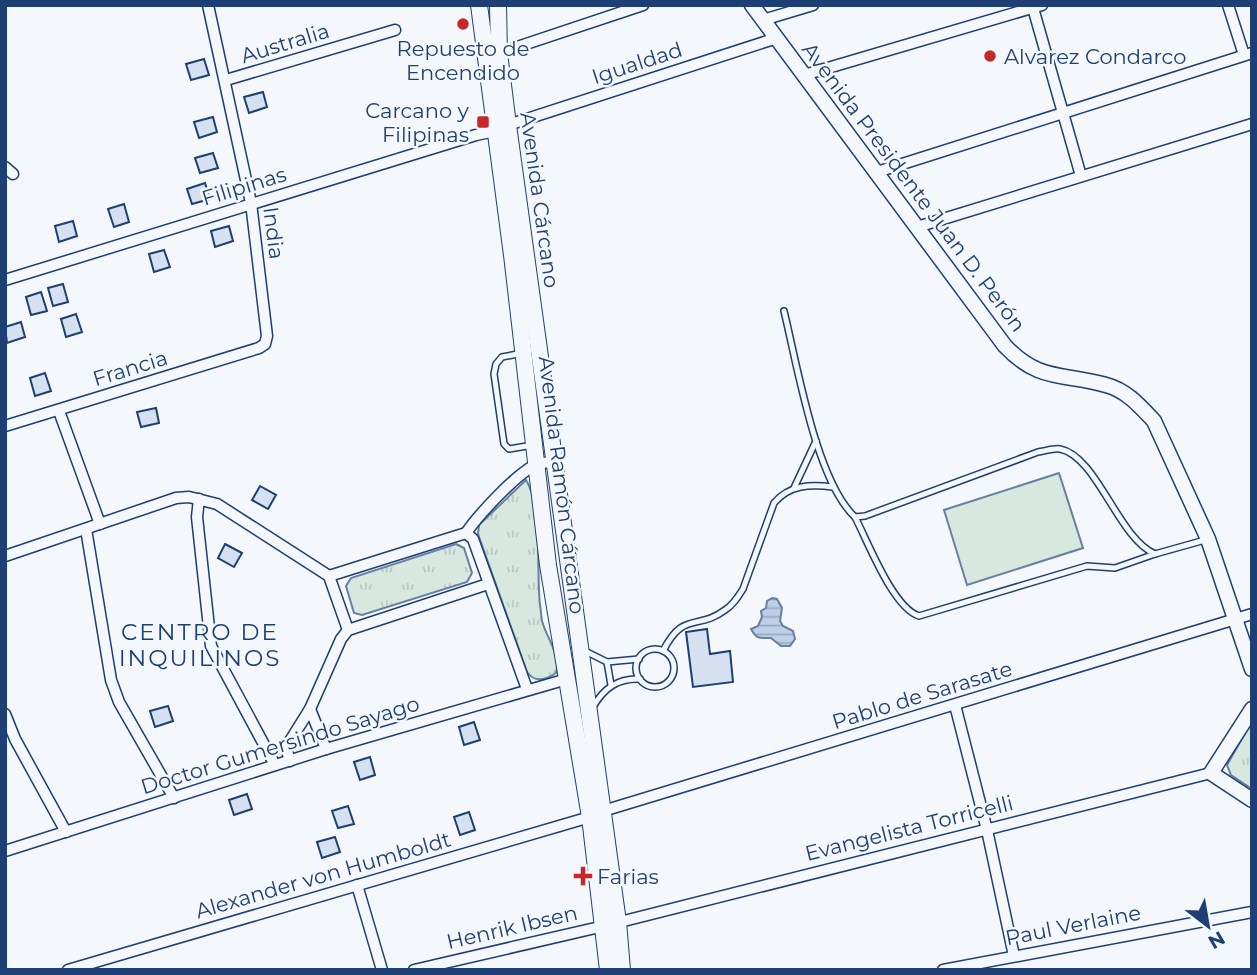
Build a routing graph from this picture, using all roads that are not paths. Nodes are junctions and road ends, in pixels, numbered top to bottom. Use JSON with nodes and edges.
{"nodes":[{"id":1,"x":208,"y":5,"type":"edge"},
{"id":2,"x":479,"y":5,"type":"edge"},
{"id":3,"x":498,"y":5,"type":"edge"},
{"id":4,"x":643,"y":5,"type":"edge"},
{"id":5,"x":752,"y":5,"type":"edge"},
{"id":6,"x":813,"y":5,"type":"edge"},
{"id":7,"x":1228,"y":5,"type":"edge"},
{"id":8,"x":1038,"y":6,"type":"edge"},
{"id":9,"x":763,"y":20,"type":"junction"},
{"id":10,"x":395,"y":30,"type":"dead end"},
{"id":11,"x":777,"y":38,"type":"junction"},
{"id":12,"x":499,"y":53,"type":"junction"},
{"id":13,"x":1248,"y":54,"type":"edge"},
{"id":14,"x":804,"y":75,"type":"junction"},
{"id":15,"x":226,"y":80,"type":"junction"},
{"id":16,"x":1062,"y":113,"type":"junction"},
{"id":17,"x":1252,"y":124,"type":"edge"},
{"id":18,"x":501,"y":128,"type":"junction"},
{"id":19,"x":877,"y":172,"type":"junction"},
{"id":20,"x":1081,"y":176,"type":"junction"},
{"id":21,"x":251,"y":203,"type":"junction"},
{"id":22,"x":917,"y":227,"type":"junction"},
{"id":23,"x":5,"y":281,"type":"edge"},
{"id":24,"x":784,"y":311,"type":"dead end"},
{"id":25,"x":265,"y":344,"type":"joint"},
{"id":26,"x":532,"y":353,"type":"junction"},
{"id":27,"x":59,"y":411,"type":"junction"},
{"id":28,"x":6,"y":423,"type":"edge"},
{"id":29,"x":816,"y":442,"type":"junction"},
{"id":30,"x":533,"y":445,"type":"junction"},
{"id":31,"x":554,"y":462,"type":"junction"},
{"id":32,"x":535,"y":464,"type":"junction"},
{"id":33,"x":833,"y":487,"type":"junction"},
{"id":34,"x":794,"y":488,"type":"junction"},
{"id":35,"x":199,"y":499,"type":"junction"},
{"id":36,"x":855,"y":517,"type":"junction"},
{"id":37,"x":100,"y":524,"type":"junction"},
{"id":38,"x":86,"y":529,"type":"junction"},
{"id":39,"x":467,"y":533,"type":"junction"},
{"id":40,"x":1208,"y":539,"type":"junction"},
{"id":41,"x":1156,"y":554,"type":"junction"},
{"id":42,"x":5,"y":556,"type":"edge"},
{"id":43,"x":569,"y":574,"type":"junction"},
{"id":44,"x":329,"y":576,"type":"junction"},
{"id":45,"x":488,"y":584,"type":"junction"},
{"id":46,"x":1252,"y":614,"type":"edge"},
{"id":47,"x":1235,"y":620,"type":"junction"},
{"id":48,"x":348,"y":630,"type":"junction"},
{"id":49,"x":579,"y":648,"type":"junction"},
{"id":50,"x":663,"y":650,"type":"junction"},
{"id":51,"x":639,"y":659,"type":"junction"},
{"id":52,"x":607,"y":662,"type":"junction"},
{"id":53,"x":1252,"y":669,"type":"edge"},
{"id":54,"x":567,"y":679,"type":"junction"},
{"id":55,"x":640,"y":679,"type":"junction"},
{"id":56,"x":611,"y":685,"type":"junction"},
{"id":57,"x":527,"y":689,"type":"junction"},
{"id":58,"x":955,"y":705,"type":"junction"},
{"id":59,"x":310,"y":709,"type":"junction"},
{"id":60,"x":1252,"y":709,"type":"edge"},
{"id":61,"x":5,"y":714,"type":"edge"},
{"id":62,"x":589,"y":716,"type":"junction"},
{"id":63,"x":10,"y":741,"type":"edge"},
{"id":64,"x":326,"y":750,"type":"junction"},
{"id":65,"x":290,"y":761,"type":"junction"},
{"id":66,"x":275,"y":765,"type":"junction"},
{"id":67,"x":1211,"y":774,"type":"junction"},
{"id":68,"x":174,"y":798,"type":"junction"},
{"id":69,"x":1252,"y":800,"type":"edge"},
{"id":70,"x":596,"y":814,"type":"junction"},
{"id":71,"x":987,"y":830,"type":"junction"},
{"id":72,"x":66,"y":832,"type":"junction"},
{"id":73,"x":5,"y":851,"type":"edge"},
{"id":74,"x":357,"y":885,"type":"junction"},
{"id":75,"x":1252,"y":912,"type":"edge"},
{"id":76,"x":611,"y":924,"type":"junction"},
{"id":77,"x":1014,"y":956,"type":"junction"},
{"id":78,"x":109,"y":964,"type":"edge"},
{"id":79,"x":959,"y":968,"type":"edge"},
{"id":80,"x":68,"y":970,"type":"edge"},
{"id":81,"x":382,"y":970,"type":"edge"},
{"id":82,"x":414,"y":970,"type":"edge"},
{"id":83,"x":608,"y":970,"type":"edge"},
{"id":84,"x":622,"y":970,"type":"edge"},
{"id":85,"x":943,"y":970,"type":"edge"}],
"edges":[{"from":1,"to":15,"type":"street","name":"India"},
{"from":2,"to":18,"type":"main road"},
{"from":3,"to":12,"type":"main road"},
{"from":4,"to":12,"type":"street"},
{"from":5,"to":9,"type":"main road","name":"Avenida Presidente Juan D. Perón"},
{"from":6,"to":9,"type":"street"},
{"from":7,"to":13,"type":"street"},
{"from":8,"to":14,"type":"street"},
{"from":8,"to":16,"type":"street"},
{"from":9,"to":11,"type":"main road","name":"Avenida Presidente Juan D. Perón"},
{"from":10,"to":15,"type":"street","name":"Australia"},
{"from":11,"to":14,"type":"main road","name":"Avenida Presidente Juan D. Perón"},
{"from":11,"to":18,"type":"street","name":"Igualdad"},
{"from":12,"to":18,"type":"main road","name":"Avenida Cárcano"},
{"from":13,"to":16,"type":"street"},
{"from":14,"to":19,"type":"main road","name":"Avenida Presidente Juan D. Perón"},
{"from":15,"to":21,"type":"street","name":"India"},
{"from":16,"to":19,"type":"street"},
{"from":16,"to":20,"type":"street"},
{"from":17,"to":20,"type":"street"},
{"from":18,"to":21,"type":"street","name":"Filipinas"},
{"from":18,"to":26,"type":"main road","name":"Avenida Cárcano"},
{"from":19,"to":22,"type":"main road","name":"Avenida Presidente Juan D. Perón"},
{"from":20,"to":22,"type":"street"},
{"from":21,"to":23,"type":"street","name":"Filipinas"},
{"from":21,"to":25,"type":"street","name":"India"},
{"from":22,"to":40,"type":"main road","name":"Avenida Presidente Juan D. Perón"},
{"from":24,"to":29,"type":"lane"},
{"from":25,"to":27,"type":"street","name":"Francia"},
{"from":26,"to":30,"type":"main road","name":"Avenida Ramón Cárcano"},
{"from":26,"to":30,"type":"lane"},
{"from":26,"to":31,"type":"main road","name":"Avenida Ramón Cárcano"},
{"from":27,"to":28,"type":"street","name":"Francia"},
{"from":27,"to":37,"type":"street"},
{"from":29,"to":33,"type":"lane"},
{"from":29,"to":34,"type":"lane"},
{"from":30,"to":32,"type":"main road","name":"Avenida Ramón Cárcano"},
{"from":31,"to":32,"type":"street"},
{"from":31,"to":43,"type":"main road","name":"Avenida Ramón Cárcano"},
{"from":32,"to":39,"type":"street"},
{"from":32,"to":43,"type":"main road"},
{"from":32,"to":54,"type":"main road","name":"Avenida Ramón Cárcano"},
{"from":33,"to":34,"type":"lane"},
{"from":33,"to":36,"type":"lane"},
{"from":34,"to":50,"type":"lane"},
{"from":35,"to":37,"type":"street"},
{"from":35,"to":44,"type":"street"},
{"from":35,"to":66,"type":"street"},
{"from":36,"to":41,"type":"lane"},
{"from":36,"to":41,"type":"lane"},
{"from":37,"to":38,"type":"street"},
{"from":38,"to":42,"type":"street"},
{"from":38,"to":68,"type":"street"},
{"from":39,"to":44,"type":"street"},
{"from":39,"to":45,"type":"street"},
{"from":40,"to":41,"type":"lane"},
{"from":40,"to":47,"type":"main road","name":"Avenida Presidente Juan D. Perón"},
{"from":43,"to":49,"type":"main road","name":"Avenida Ramón Cárcano"},
{"from":44,"to":48,"type":"street"},
{"from":45,"to":48,"type":"street"},
{"from":45,"to":57,"type":"street"},
{"from":46,"to":47,"type":"street","name":"Pablo de Sarasate"},
{"from":47,"to":53,"type":"main road","name":"Avenida Presidente Juan D. Perón"},
{"from":47,"to":58,"type":"street","name":"Pablo de Sarasate"},
{"from":48,"to":59,"type":"street"},
{"from":49,"to":52,"type":"lane"},
{"from":49,"to":62,"type":"main road","name":"Avenida Ramón Cárcano"},
{"from":50,"to":51,"type":"lane"},
{"from":50,"to":55,"type":"lane"},
{"from":51,"to":52,"type":"lane"},
{"from":51,"to":55,"type":"lane"},
{"from":52,"to":56,"type":"lane"},
{"from":54,"to":57,"type":"street","name":"Doctor Gumersindo Sayago"},
{"from":54,"to":70,"type":"main road","name":"Avenida Ramón Cárcano"},
{"from":55,"to":56,"type":"lane"},
{"from":56,"to":62,"type":"lane"},
{"from":57,"to":64,"type":"street","name":"Doctor Gumersindo Sayago"},
{"from":58,"to":70,"type":"street","name":"Pablo de Sarasate"},
{"from":58,"to":71,"type":"street"},
{"from":59,"to":64,"type":"street"},
{"from":59,"to":65,"type":"street"},
{"from":60,"to":67,"type":"main road"},
{"from":61,"to":63,"type":"street"},
{"from":62,"to":70,"type":"main road","name":"Avenida Ramón Cárcano"},
{"from":63,"to":72,"type":"street"},
{"from":64,"to":65,"type":"street","name":"Doctor Gumersindo Sayago"},
{"from":65,"to":66,"type":"street","name":"Doctor Gumersindo Sayago"},
{"from":66,"to":68,"type":"street","name":"Doctor Gumersindo Sayago"},
{"from":67,"to":69,"type":"main road"},
{"from":67,"to":71,"type":"street","name":"Evangelista Torricelli"},
{"from":68,"to":72,"type":"street","name":"Doctor Gumersindo Sayago"},
{"from":70,"to":74,"type":"street","name":"Alexander von Humboldt"},
{"from":70,"to":76,"type":"main road","name":"Avenida Ramón Cárcano"},
{"from":71,"to":76,"type":"street","name":"Evangelista Torricelli"},
{"from":71,"to":77,"type":"street"},
{"from":72,"to":73,"type":"street","name":"Doctor Gumersindo Sayago"},
{"from":74,"to":78,"type":"street","name":"Alexander von Humboldt"},
{"from":74,"to":81,"type":"street"},
{"from":75,"to":77,"type":"street","name":"Paul Verlaine"},
{"from":76,"to":82,"type":"street","name":"Henrik Ibsen"},
{"from":76,"to":83,"type":"main road","name":"Avenida Ramón Cárcano"},
{"from":76,"to":84,"type":"main road","name":"Avenida Ramón Cárcano"},
{"from":77,"to":79,"type":"street","name":"Paul Verlaine"},
{"from":78,"to":80,"type":"street","name":"Alexander von Humboldt"},
{"from":79,"to":85,"type":"street","name":"Paul Verlaine"}]}
